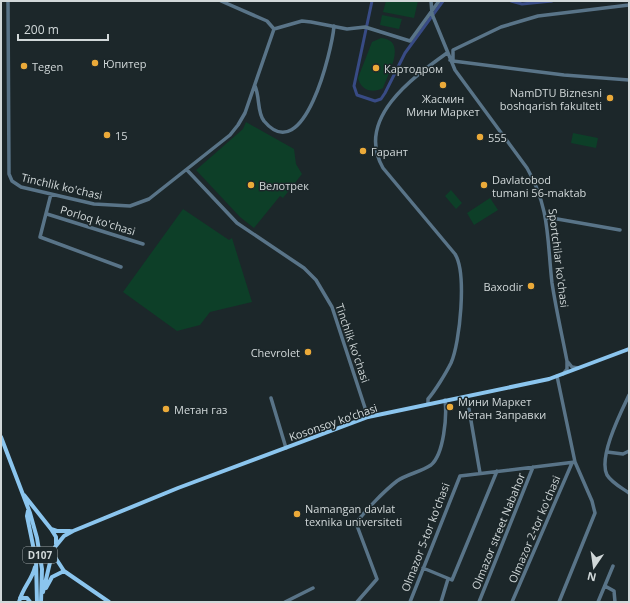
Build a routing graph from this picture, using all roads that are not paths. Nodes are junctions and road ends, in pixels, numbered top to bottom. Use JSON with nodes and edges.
{"nodes":[{"id":1,"x":8,"y":1,"type":"edge"},
{"id":2,"x":221,"y":1,"type":"edge"},
{"id":3,"x":431,"y":1,"type":"edge"},
{"id":4,"x":439,"y":1,"type":"edge"},
{"id":5,"x":629,"y":5,"type":"edge"},
{"id":6,"x":431,"y":12,"type":"junction"},
{"id":7,"x":1,"y":20,"type":"edge"},
{"id":8,"x":7,"y":21,"type":"junction"},
{"id":9,"x":334,"y":26,"type":"junction"},
{"id":10,"x":274,"y":29,"type":"junction"},
{"id":11,"x":447,"y":53,"type":"junction"},
{"id":12,"x":452,"y":60,"type":"junction"},
{"id":13,"x":629,"y":80,"type":"edge"},
{"id":14,"x":255,"y":86,"type":"junction"},
{"id":15,"x":187,"y":170,"type":"junction"},
{"id":16,"x":51,"y":194,"type":"junction"},
{"id":17,"x":47,"y":214,"type":"junction"},
{"id":18,"x":546,"y":217,"type":"junction"},
{"id":19,"x":620,"y":230,"type":"dead end"},
{"id":20,"x":143,"y":244,"type":"dead end"},
{"id":21,"x":121,"y":267,"type":"dead end"},
{"id":22,"x":629,"y":349,"type":"edge"},
{"id":23,"x":567,"y":361,"type":"junction"},
{"id":24,"x":579,"y":368,"type":"junction"},
{"id":25,"x":563,"y":374,"type":"junction"},
{"id":26,"x":557,"y":376,"type":"junction"},
{"id":27,"x":629,"y":395,"type":"edge"},
{"id":28,"x":271,"y":398,"type":"dead end"},
{"id":29,"x":446,"y":400,"type":"junction"},
{"id":30,"x":428,"y":404,"type":"junction"},
{"id":31,"x":468,"y":409,"type":"dead end"},
{"id":32,"x":368,"y":417,"type":"junction"},
{"id":33,"x":1,"y":437,"type":"edge"},
{"id":34,"x":286,"y":448,"type":"junction"},
{"id":35,"x":629,"y":451,"type":"edge"},
{"id":36,"x":607,"y":452,"type":"junction"},
{"id":37,"x":573,"y":462,"type":"junction"},
{"id":38,"x":534,"y":467,"type":"junction"},
{"id":39,"x":497,"y":472,"type":"junction"},
{"id":40,"x":480,"y":473,"type":"junction"},
{"id":41,"x":629,"y":493,"type":"edge"},
{"id":42,"x":23,"y":495,"type":"junction"},
{"id":43,"x":37,"y":511,"type":"junction"},
{"id":44,"x":28,"y":512,"type":"junction"},
{"id":45,"x":51,"y":529,"type":"junction"},
{"id":46,"x":73,"y":531,"type":"junction"},
{"id":47,"x":55,"y":547,"type":"junction"},
{"id":48,"x":52,"y":554,"type":"junction"},
{"id":49,"x":36,"y":562,"type":"junction"},
{"id":50,"x":613,"y":566,"type":"dead end"},
{"id":51,"x":423,"y":568,"type":"junction"},
{"id":52,"x":64,"y":571,"type":"junction"},
{"id":53,"x":448,"y":579,"type":"junction"},
{"id":54,"x":605,"y":586,"type":"junction"},
{"id":55,"x":313,"y":588,"type":"dead end"},
{"id":56,"x":20,"y":600,"type":"edge"},
{"id":57,"x":40,"y":601,"type":"edge"},
{"id":58,"x":30,"y":602,"type":"edge"},
{"id":59,"x":109,"y":602,"type":"edge"},
{"id":60,"x":285,"y":602,"type":"edge"},
{"id":61,"x":357,"y":602,"type":"edge"},
{"id":62,"x":410,"y":602,"type":"edge"},
{"id":63,"x":441,"y":602,"type":"edge"},
{"id":64,"x":479,"y":602,"type":"edge"},
{"id":65,"x":512,"y":602,"type":"edge"},
{"id":66,"x":559,"y":602,"type":"edge"},
{"id":67,"x":598,"y":602,"type":"edge"},
{"id":68,"x":615,"y":602,"type":"edge"}],
"edges":[{"from":1,"to":8,"type":"street","name":"Tinchlik ko'chasi"},
{"from":2,"to":10,"type":"street"},
{"from":3,"to":6,"type":"street","name":"Sportchilar ko'chasi"},
{"from":4,"to":6,"type":"street"},
{"from":5,"to":12,"type":"street"},
{"from":6,"to":9,"type":"street"},
{"from":6,"to":11,"type":"street","name":"Sportchilar ko'chasi"},
{"from":7,"to":8,"type":"street"},
{"from":8,"to":16,"type":"street","name":"Tinchlik ko'chasi"},
{"from":9,"to":10,"type":"street"},
{"from":9,"to":14,"type":"street"},
{"from":10,"to":14,"type":"street","name":"Tinchlik ko'chasi"},
{"from":11,"to":12,"type":"street","name":"Sportchilar ko'chasi"},
{"from":11,"to":30,"type":"street"},
{"from":12,"to":13,"type":"street"},
{"from":12,"to":18,"type":"street","name":"Sportchilar ko'chasi"},
{"from":14,"to":15,"type":"street","name":"Tinchlik ko'chasi"},
{"from":15,"to":16,"type":"street","name":"Tinchlik ko'chasi"},
{"from":15,"to":32,"type":"street","name":"Tinchlik ko'chasi"},
{"from":16,"to":17,"type":"street","name":"Porloq koʻchasi"},
{"from":17,"to":20,"type":"street","name":"Porloq koʻchasi"},
{"from":17,"to":21,"type":"street","name":"Porloq koʻchasi"},
{"from":18,"to":19,"type":"street"},
{"from":18,"to":23,"type":"street","name":"Sportchilar ko'chasi"},
{"from":22,"to":24,"type":"main road","name":"Kosonsoy ko’chasi"},
{"from":23,"to":24,"type":"street"},
{"from":23,"to":25,"type":"street"},
{"from":24,"to":25,"type":"main road","name":"Kosonsoy ko’chasi"},
{"from":25,"to":26,"type":"main road","name":"Kosonsoy ko’chasi"},
{"from":26,"to":29,"type":"main road","name":"Kosonsoy ko’chasi"},
{"from":26,"to":37,"type":"street"},
{"from":27,"to":36,"type":"street"},
{"from":28,"to":34,"type":"street"},
{"from":29,"to":30,"type":"main road","name":"Kosonsoy ko’chasi"},
{"from":29,"to":61,"type":"street"},
{"from":30,"to":32,"type":"main road","name":"Kosonsoy ko’chasi"},
{"from":31,"to":40,"type":"street"},
{"from":32,"to":34,"type":"main road","name":"Kosonsoy ko’chasi"},
{"from":33,"to":42,"type":"main road","number":"D107"},
{"from":34,"to":46,"type":"main road","name":"Kosonsoy ko’chasi"},
{"from":35,"to":36,"type":"street"},
{"from":36,"to":41,"type":"street"},
{"from":37,"to":38,"type":"street","name":"Olmazor 5-tor ko'chasi"},
{"from":37,"to":65,"type":"street","name":"Olmazor 2-tor ko'chasi"},
{"from":37,"to":66,"type":"street"},
{"from":38,"to":39,"type":"street","name":"Olmazor 5-tor ko'chasi"},
{"from":38,"to":64,"type":"street","name":"Olmazor street Nabahor"},
{"from":39,"to":40,"type":"street","name":"Olmazor 5-tor ko'chasi"},
{"from":39,"to":53,"type":"street"},
{"from":40,"to":51,"type":"street","name":"Olmazor 5-tor ko'chasi"},
{"from":42,"to":43,"type":"main road"},
{"from":42,"to":44,"type":"main road","number":"D107"},
{"from":43,"to":44,"type":"main road"},
{"from":43,"to":45,"type":"main road"},
{"from":44,"to":49,"type":"main road","number":"D107"},
{"from":44,"to":57,"type":"main road","number":"D107"},
{"from":45,"to":46,"type":"main road"},
{"from":45,"to":47,"type":"main road"},
{"from":46,"to":47,"type":"main road"},
{"from":47,"to":48,"type":"main road"},
{"from":48,"to":52,"type":"main road"},
{"from":48,"to":57,"type":"main road"},
{"from":49,"to":56,"type":"main road"},
{"from":49,"to":57,"type":"main road","number":"D107"},
{"from":50,"to":54,"type":"street"},
{"from":51,"to":53,"type":"street"},
{"from":51,"to":62,"type":"street","name":"Olmazor 5-tor ko'chasi"},
{"from":52,"to":57,"type":"main road"},
{"from":52,"to":59,"type":"main road"},
{"from":53,"to":63,"type":"street"},
{"from":54,"to":67,"type":"street"},
{"from":54,"to":68,"type":"street"},
{"from":55,"to":60,"type":"street"},
{"from":56,"to":58,"type":"main road"}]}
